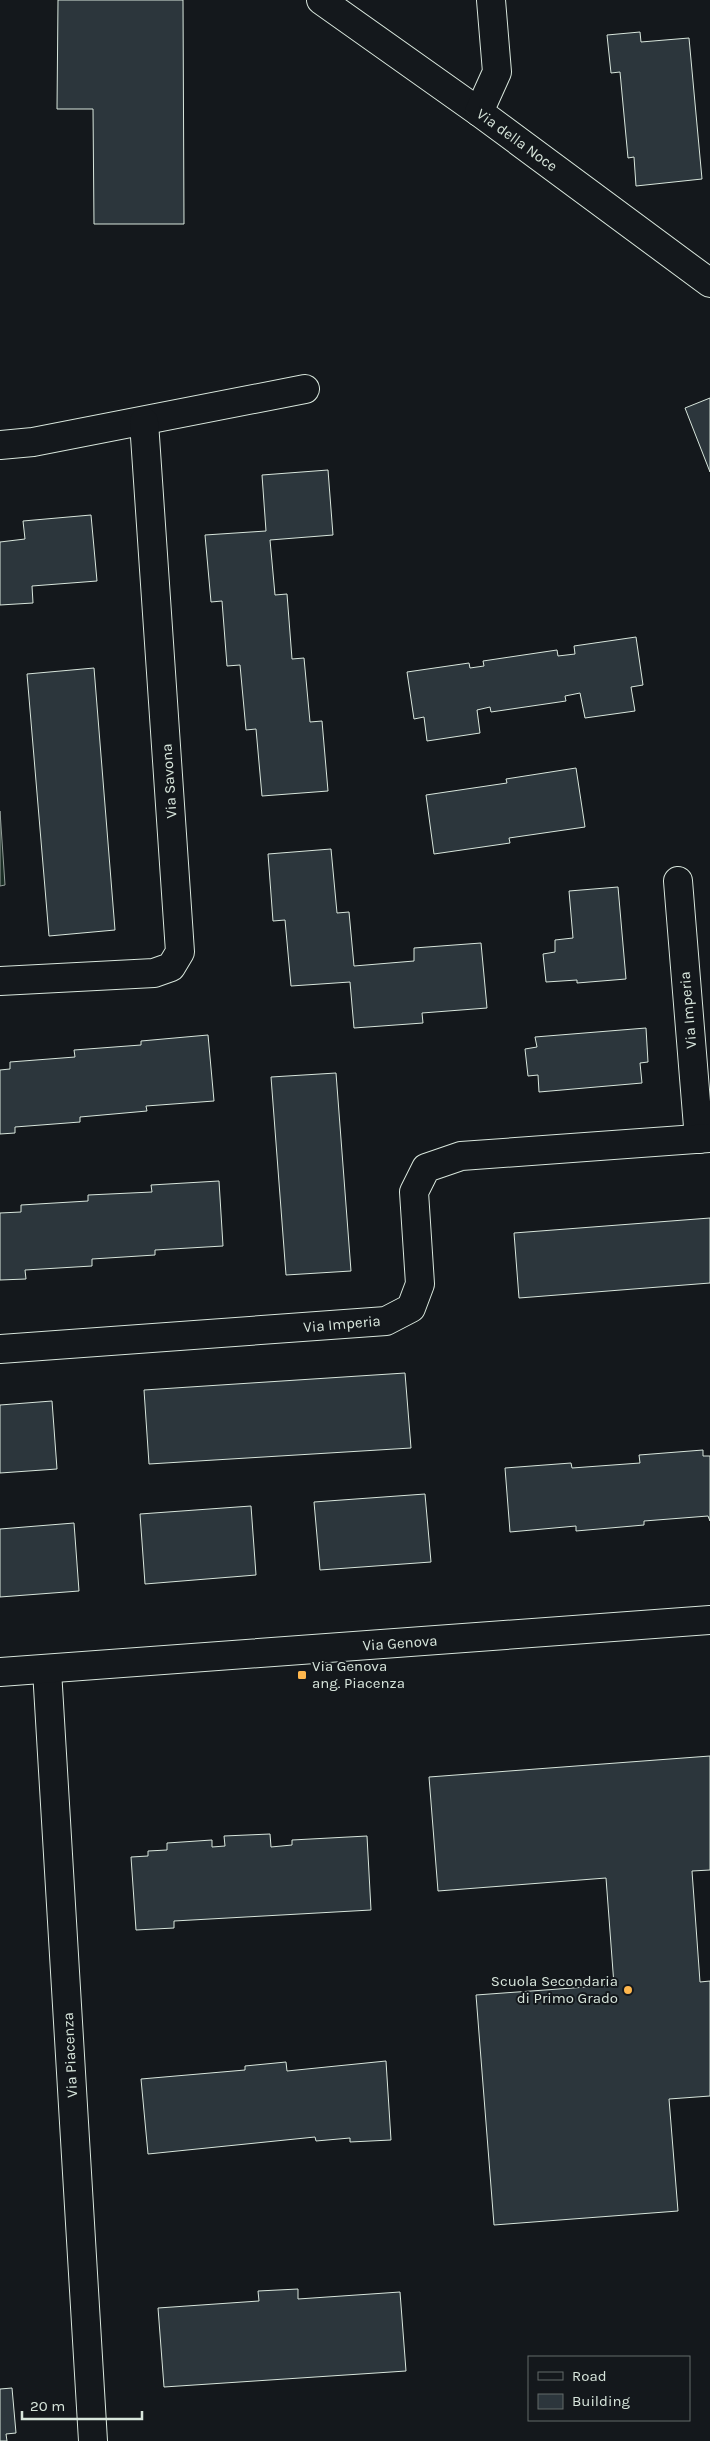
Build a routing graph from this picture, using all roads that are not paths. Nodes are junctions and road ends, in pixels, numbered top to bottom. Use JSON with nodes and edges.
{"nodes":[{"id":1,"x":321,"y":0,"type":"edge"},
{"id":2,"x":491,"y":0,"type":"edge"},
{"id":3,"x":479,"y":112,"type":"junction"},
{"id":4,"x":710,"y":283,"type":"edge"},
{"id":5,"x":305,"y":389,"type":"dead end"},
{"id":6,"x":144,"y":422,"type":"junction"},
{"id":7,"x":0,"y":445,"type":"edge"},
{"id":8,"x":678,"y":880,"type":"dead end"},
{"id":9,"x":0,"y":981,"type":"edge"},
{"id":10,"x":704,"y":1138,"type":"edge"},
{"id":11,"x":0,"y":1349,"type":"edge"},
{"id":12,"x":710,"y":1620,"type":"edge"},
{"id":13,"x":47,"y":1670,"type":"junction"},
{"id":14,"x":0,"y":1672,"type":"edge"},
{"id":15,"x":93,"y":2441,"type":"edge"}],
"edges":[{"from":1,"to":3,"type":"street","name":"Via della Noce"},
{"from":2,"to":3,"type":"street"},
{"from":3,"to":4,"type":"street","name":"Via della Noce"},
{"from":5,"to":6,"type":"street"},
{"from":6,"to":7,"type":"street"},
{"from":6,"to":9,"type":"street","name":"Via Savona"},
{"from":8,"to":10,"type":"street","name":"Via Imperia"},
{"from":10,"to":11,"type":"street","name":"Via Imperia"},
{"from":12,"to":13,"type":"street","name":"Via Genova"},
{"from":13,"to":14,"type":"street","name":"Via Genova"},
{"from":13,"to":15,"type":"street","name":"Via Piacenza"}]}
